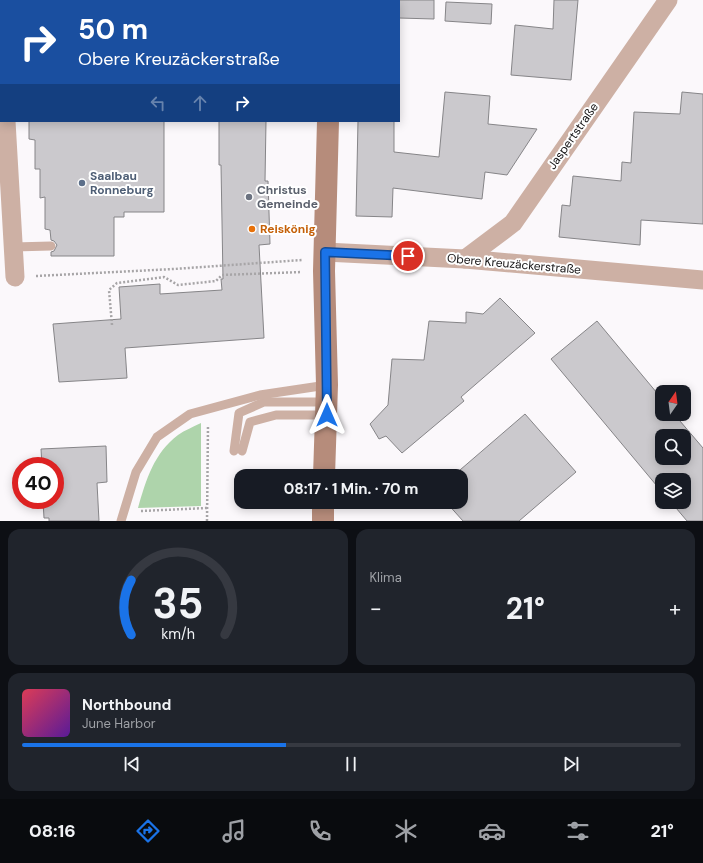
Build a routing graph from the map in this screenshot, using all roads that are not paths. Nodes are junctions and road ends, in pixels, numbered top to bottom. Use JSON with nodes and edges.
{"nodes":[{"id":1,"x":668,"y":0,"type":"edge"},
{"id":2,"x":6,"y":122,"type":"edge"},
{"id":3,"x":328,"y":122,"type":"edge"},
{"id":4,"x":51,"y":246,"type":"dead end"},
{"id":5,"x":13,"y":247,"type":"junction"},
{"id":6,"x":465,"y":259,"type":"junction"},
{"id":7,"x":325,"y":260,"type":"junction"},
{"id":8,"x":15,"y":277,"type":"road end"},
{"id":9,"x":703,"y":280,"type":"edge"},
{"id":10,"x":327,"y":401,"type":"junction"},
{"id":11,"x":324,"y":469,"type":"edge"},
{"id":12,"x":323,"y":509,"type":"edge"},
{"id":13,"x":122,"y":521,"type":"edge"},
{"id":14,"x":323,"y":521,"type":"edge"}],
"edges":[{"from":1,"to":6,"type":"street","name":"Jaspertstraße"},
{"from":2,"to":5,"type":"street"},
{"from":3,"to":7,"type":"street"},
{"from":4,"to":5,"type":"lane"},
{"from":5,"to":8,"type":"street"},
{"from":6,"to":7,"type":"street","name":"Obere Kreuzäckerstraße"},
{"from":6,"to":9,"type":"street","name":"Obere Kreuzäckerstraße"},
{"from":7,"to":10,"type":"street"},
{"from":10,"to":10,"type":"lane"},
{"from":10,"to":11,"type":"street"},
{"from":10,"to":13,"type":"lane"},
{"from":12,"to":14,"type":"street"}]}
